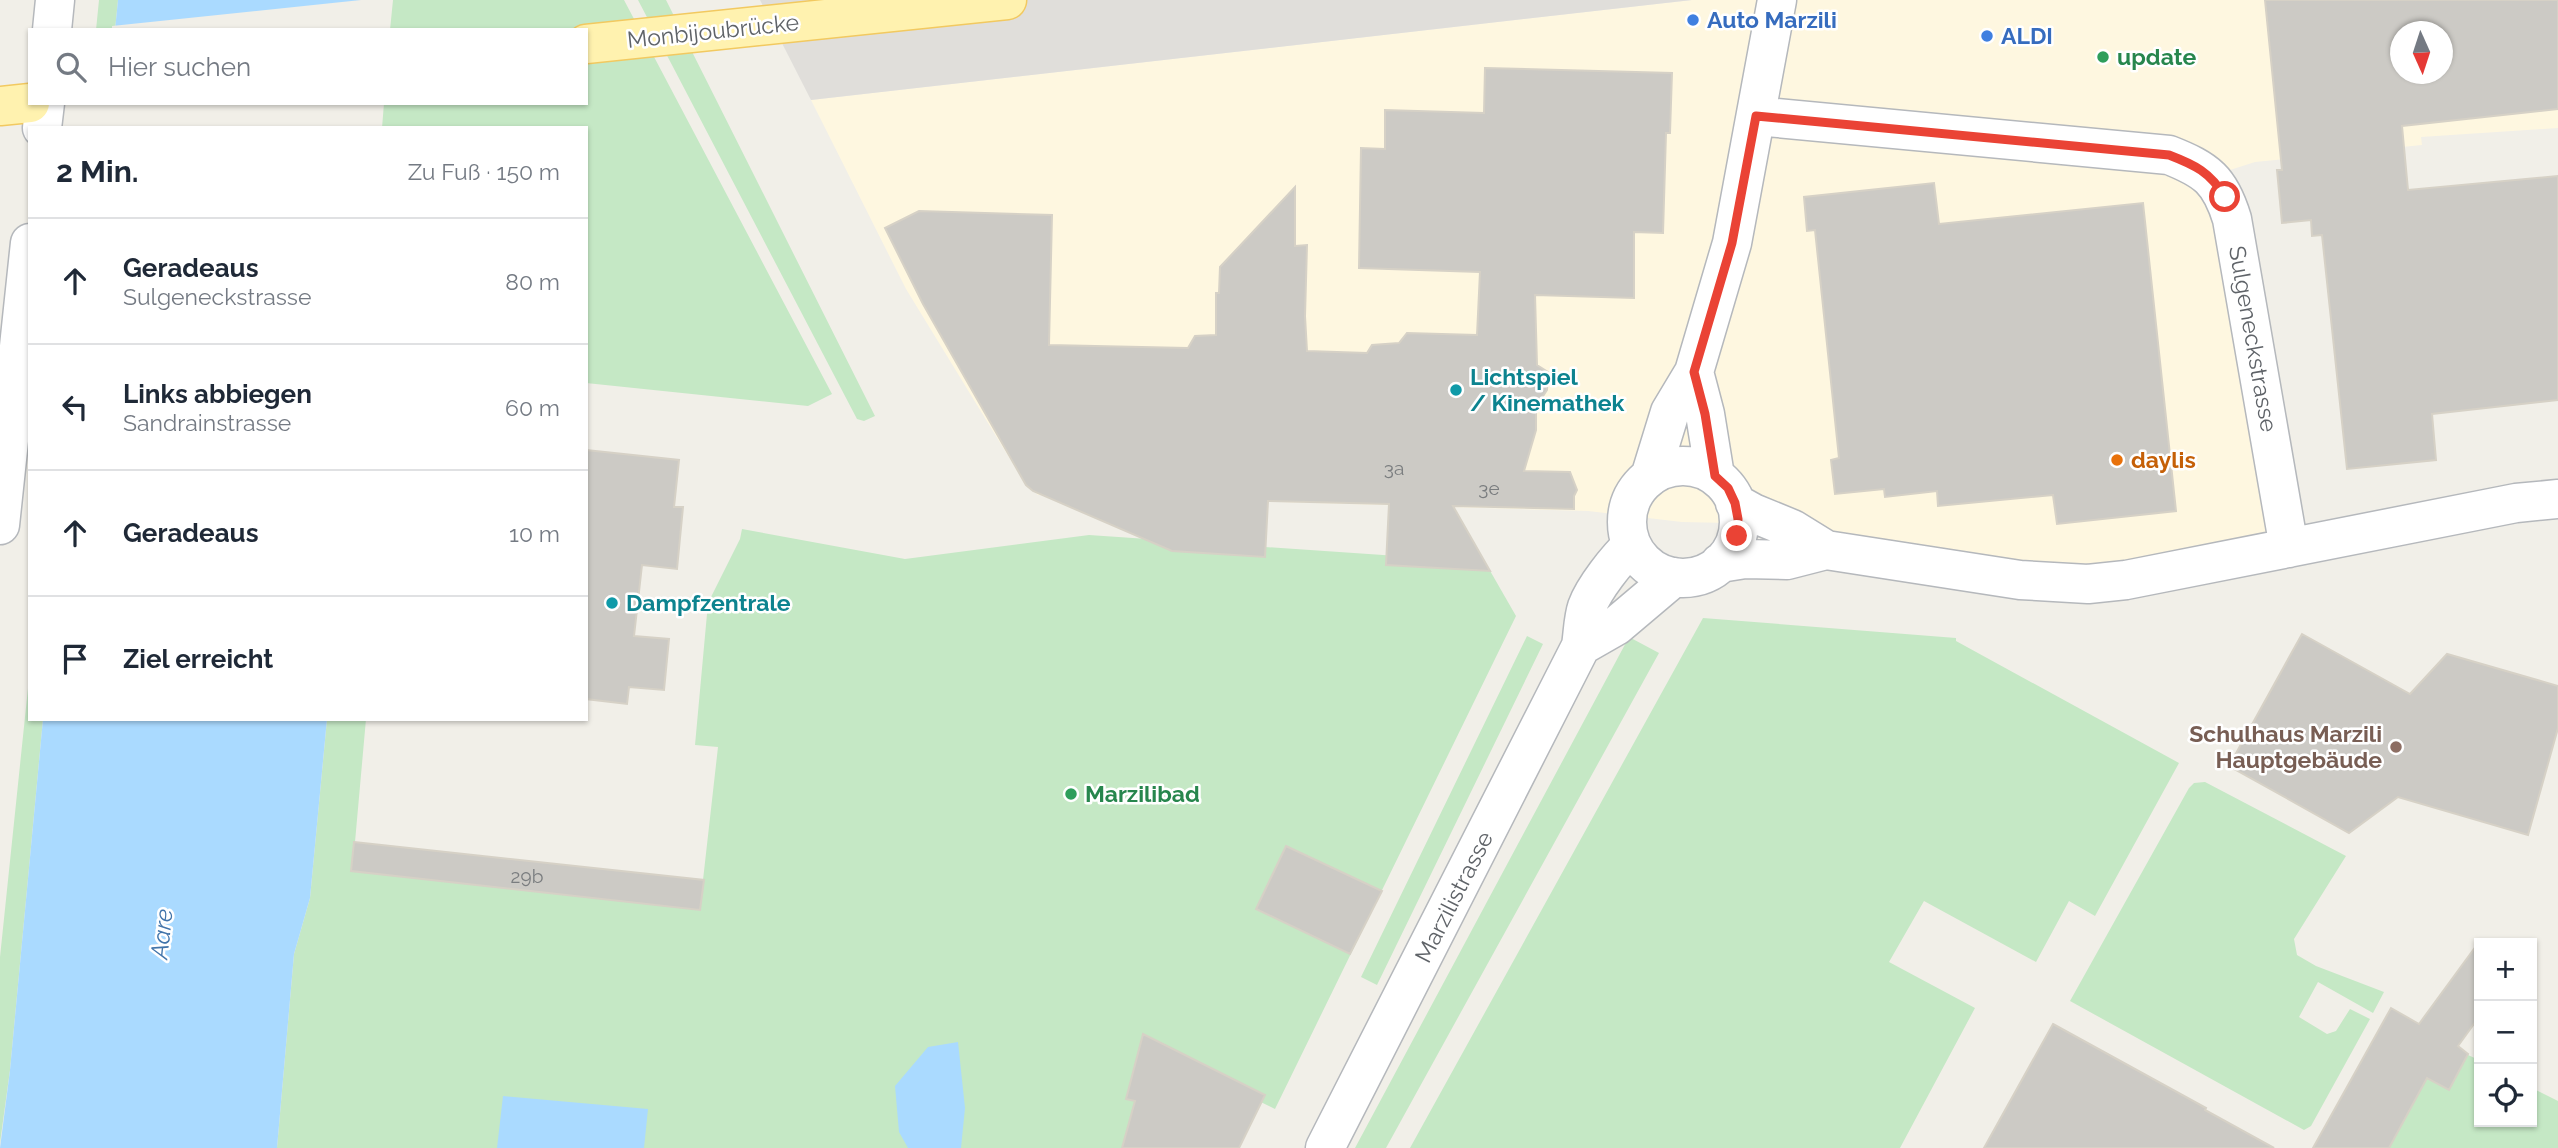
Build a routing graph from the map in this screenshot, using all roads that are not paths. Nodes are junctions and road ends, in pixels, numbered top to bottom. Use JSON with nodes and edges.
{"nodes":[{"id":1,"x":55,"y":0,"type":"edge"},
{"id":2,"x":1007,"y":0,"type":"edge"},
{"id":3,"x":1777,"y":0,"type":"edge"},
{"id":4,"x":52,"y":28,"type":"edge"},
{"id":5,"x":588,"y":44,"type":"edge"},
{"id":6,"x":28,"y":103,"type":"edge"},
{"id":7,"x":45,"y":105,"type":"edge"},
{"id":8,"x":0,"y":106,"type":"edge"},
{"id":9,"x":1756,"y":116,"type":"junction"},
{"id":10,"x":42,"y":126,"type":"edge"},
{"id":11,"x":28,"y":262,"type":"edge"},
{"id":12,"x":1694,"y":372,"type":"junction"},
{"id":13,"x":1650,"y":477,"type":"junction"},
{"id":14,"x":1725,"y":489,"type":"junction"},
{"id":15,"x":2558,"y":499,"type":"edge"},
{"id":16,"x":0,"y":525,"type":"edge"},
{"id":17,"x":1632,"y":545,"type":"junction"},
{"id":18,"x":2289,"y":548,"type":"junction"},
{"id":19,"x":1826,"y":550,"type":"junction"},
{"id":20,"x":1720,"y":563,"type":"junction"},
{"id":21,"x":1674,"y":577,"type":"junction"},
{"id":22,"x":1581,"y":646,"type":"junction"},
{"id":23,"x":1325,"y":1148,"type":"edge"}],
"edges":[{"from":1,"to":4,"type":"street"},
{"from":2,"to":5,"type":"main road","name":"Monbijoubrücke"},
{"from":3,"to":9,"type":"street"},
{"from":6,"to":8,"type":"main road"},
{"from":7,"to":10,"type":"street"},
{"from":9,"to":12,"type":"street"},
{"from":9,"to":18,"type":"street","name":"Sulgeneckstrasse"},
{"from":11,"to":16,"type":"street"},
{"from":12,"to":13,"type":"street"},
{"from":12,"to":14,"type":"street"},
{"from":13,"to":14,"type":"street"},
{"from":13,"to":17,"type":"street"},
{"from":14,"to":19,"type":"street"},
{"from":14,"to":20,"type":"street"},
{"from":15,"to":18,"type":"street"},
{"from":17,"to":21,"type":"street"},
{"from":17,"to":22,"type":"street","name":"Marzilistrasse"},
{"from":18,"to":19,"type":"street"},
{"from":19,"to":20,"type":"street"},
{"from":20,"to":21,"type":"street"},
{"from":21,"to":22,"type":"street"},
{"from":22,"to":23,"type":"street","name":"Marzilistrasse"}]}
